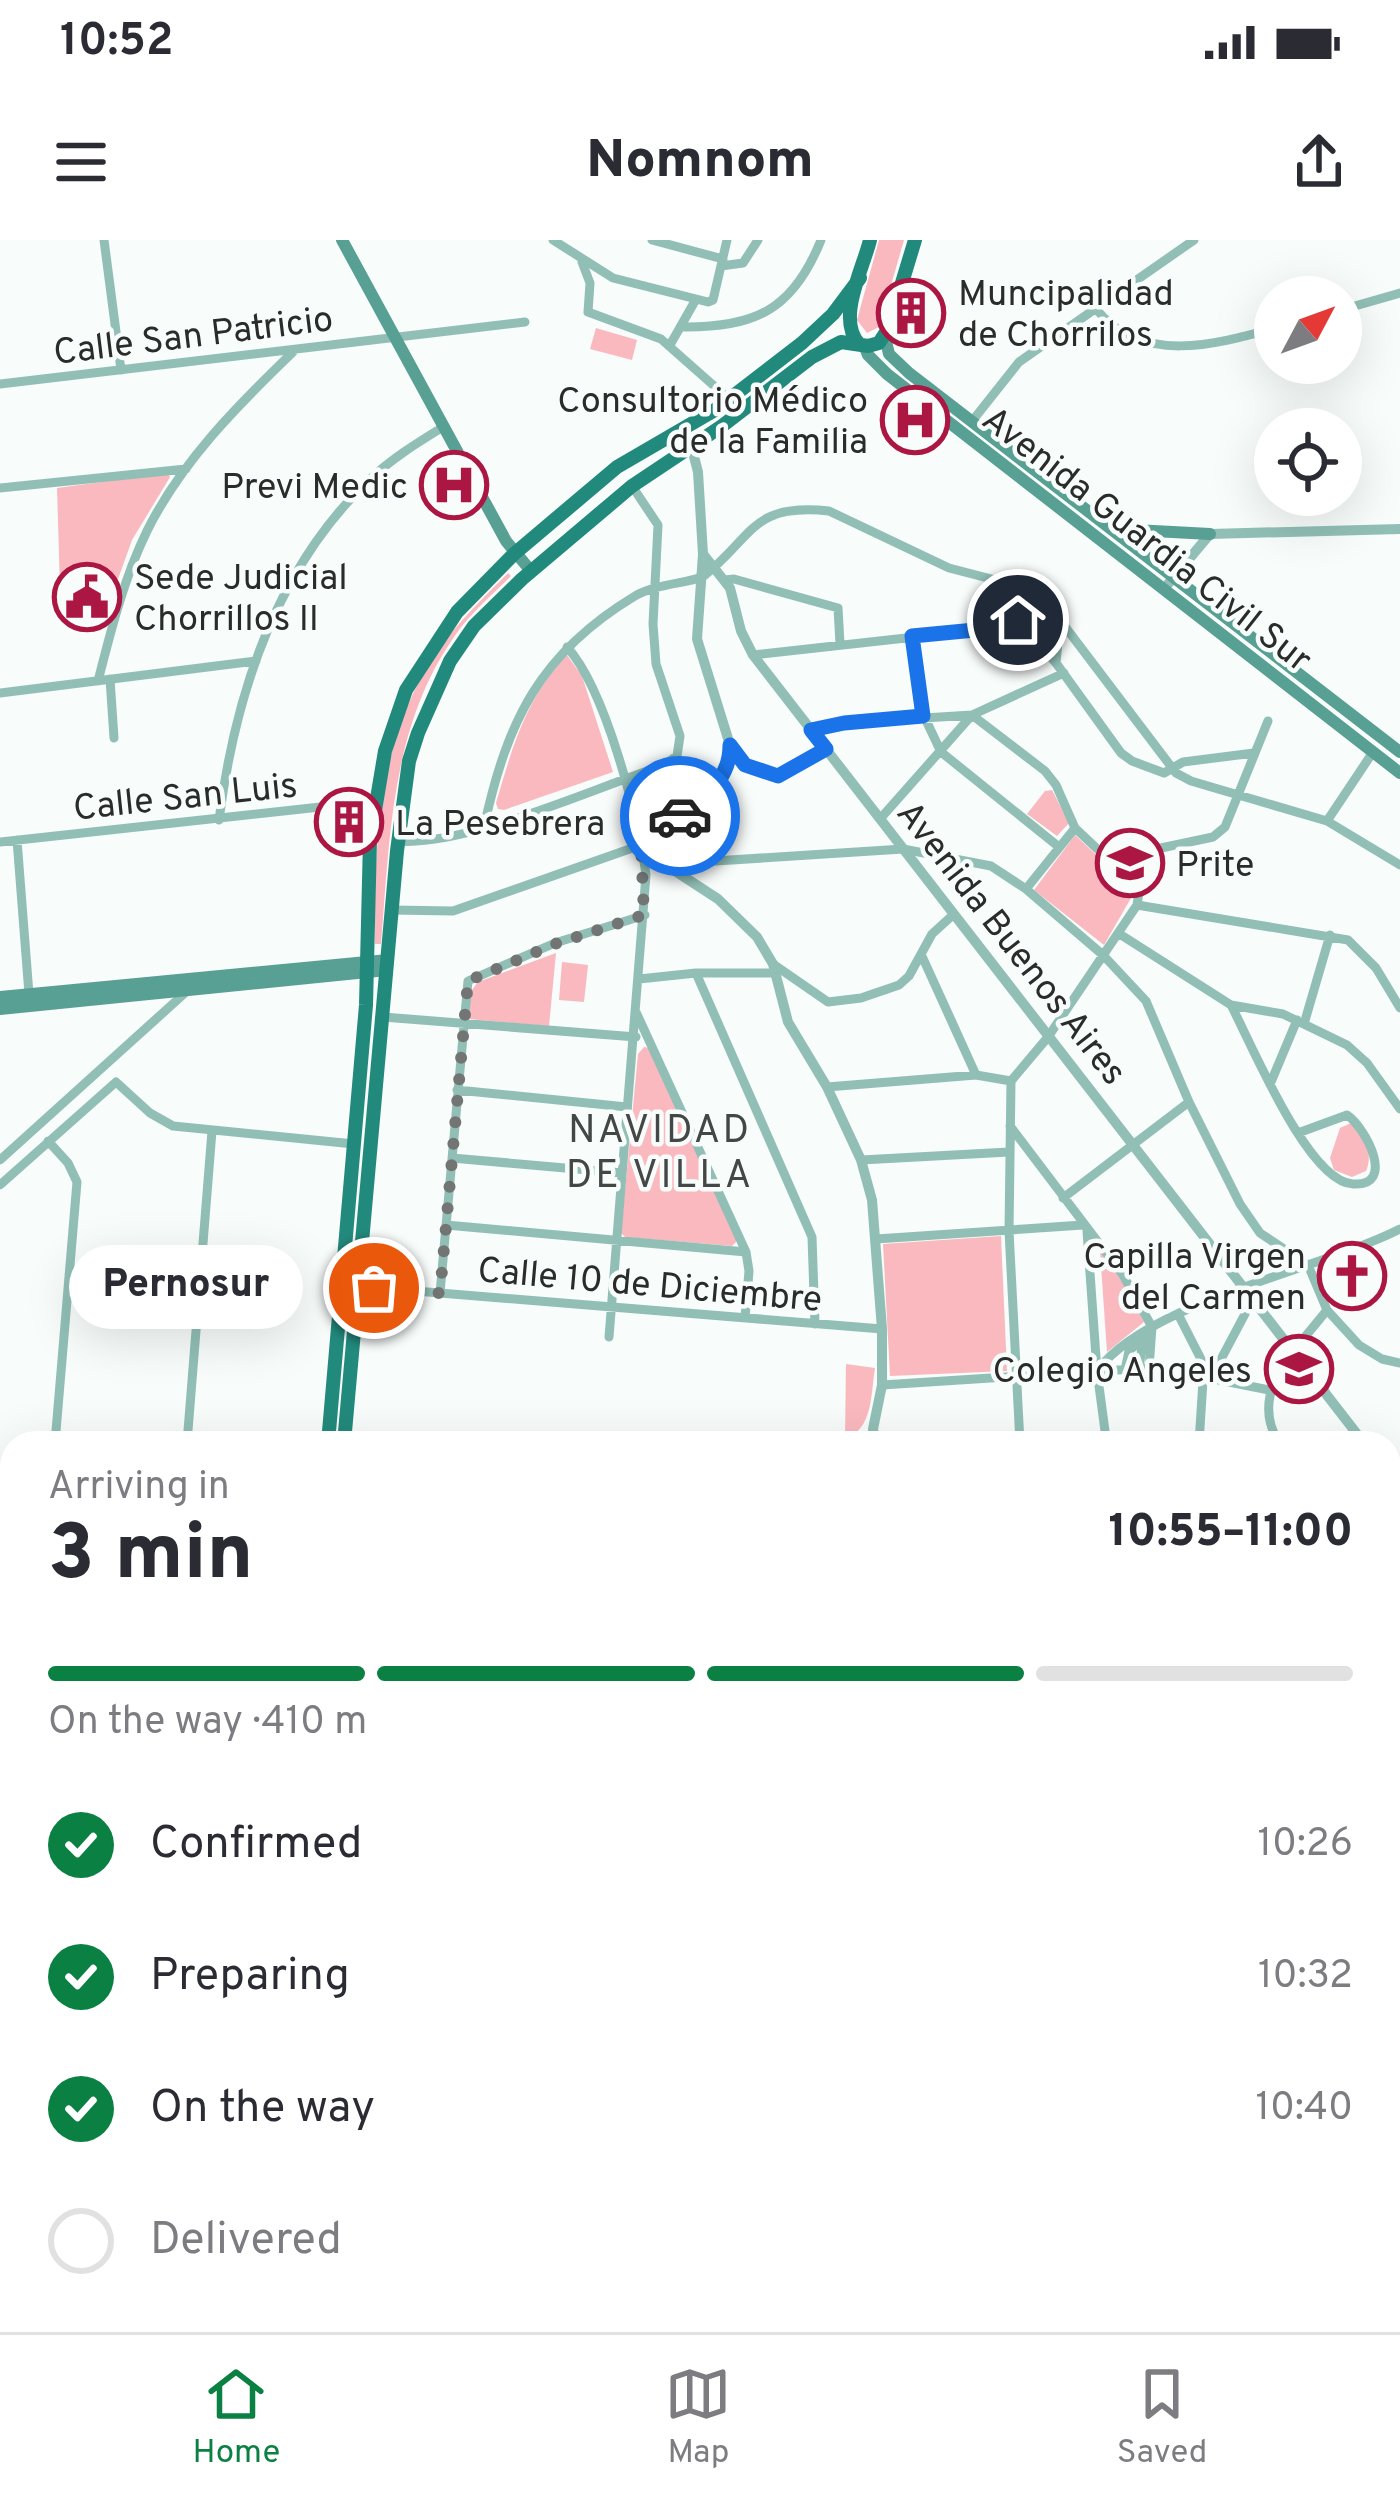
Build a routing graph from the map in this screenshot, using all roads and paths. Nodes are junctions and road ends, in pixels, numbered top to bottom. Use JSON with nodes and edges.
{"nodes":[{"id":1,"x":104,"y":240,"type":"edge"},
{"id":2,"x":342,"y":240,"type":"edge"},
{"id":3,"x":553,"y":240,"type":"edge"},
{"id":4,"x":652,"y":240,"type":"edge"},
{"id":5,"x":727,"y":240,"type":"edge"},
{"id":6,"x":758,"y":240,"type":"edge"},
{"id":7,"x":821,"y":240,"type":"edge"},
{"id":8,"x":870,"y":240,"type":"edge"},
{"id":9,"x":915,"y":240,"type":"edge"},
{"id":10,"x":1195,"y":240,"type":"edge"},
{"id":11,"x":582,"y":261,"type":"junction"},
{"id":12,"x":722,"y":262,"type":"junction"},
{"id":13,"x":860,"y":278,"type":"junction"},
{"id":14,"x":1400,"y":293,"type":"edge"},
{"id":15,"x":695,"y":302,"type":"junction"},
{"id":16,"x":1362,"y":304,"type":"edge"},
{"id":17,"x":1096,"y":309,"type":"junction"},
{"id":18,"x":526,"y":322,"type":"dead end"},
{"id":19,"x":681,"y":327,"type":"junction"},
{"id":20,"x":1254,"y":334,"type":"edge"},
{"id":21,"x":393,"y":337,"type":"junction"},
{"id":22,"x":885,"y":337,"type":"junction"},
{"id":23,"x":670,"y":345,"type":"junction"},
{"id":24,"x":862,"y":345,"type":"junction"},
{"id":25,"x":293,"y":352,"type":"junction"},
{"id":26,"x":121,"y":370,"type":"junction"},
{"id":27,"x":0,"y":384,"type":"edge"},
{"id":28,"x":730,"y":400,"type":"junction"},
{"id":29,"x":973,"y":420,"type":"junction"},
{"id":30,"x":443,"y":427,"type":"junction"},
{"id":31,"x":692,"y":445,"type":"junction"},
{"id":32,"x":186,"y":470,"type":"junction"},
{"id":33,"x":596,"y":485,"type":"junction"},
{"id":34,"x":632,"y":486,"type":"junction"},
{"id":35,"x":0,"y":488,"type":"edge"},
{"id":36,"x":607,"y":507,"type":"junction"},
{"id":37,"x":1109,"y":528,"type":"junction"},
{"id":38,"x":1400,"y":529,"type":"edge"},
{"id":39,"x":1210,"y":534,"type":"junction"},
{"id":40,"x":514,"y":554,"type":"junction"},
{"id":41,"x":703,"y":554,"type":"junction"},
{"id":42,"x":713,"y":566,"type":"junction"},
{"id":43,"x":531,"y":572,"type":"junction"},
{"id":44,"x":702,"y":578,"type":"junction"},
{"id":45,"x":725,"y":580,"type":"junction"},
{"id":46,"x":1169,"y":583,"type":"junction"},
{"id":47,"x":656,"y":585,"type":"junction"},
{"id":48,"x":1060,"y":620,"type":"junction"},
{"id":49,"x":912,"y":636,"type":"junction"},
{"id":50,"x":840,"y":644,"type":"junction"},
{"id":51,"x":567,"y":647,"type":"junction"},
{"id":52,"x":753,"y":655,"type":"junction"},
{"id":53,"x":256,"y":661,"type":"junction"},
{"id":54,"x":1056,"y":663,"type":"junction"},
{"id":55,"x":1064,"y":673,"type":"junction"},
{"id":56,"x":104,"y":680,"type":"junction"},
{"id":57,"x":0,"y":693,"type":"edge"},
{"id":58,"x":973,"y":715,"type":"junction"},
{"id":59,"x":923,"y":716,"type":"junction"},
{"id":60,"x":1358,"y":719,"type":"junction"},
{"id":61,"x":1268,"y":721,"type":"dead end"},
{"id":62,"x":811,"y":730,"type":"junction"},
{"id":63,"x":1348,"y":733,"type":"junction"},
{"id":64,"x":114,"y":738,"type":"dead end"},
{"id":65,"x":730,"y":745,"type":"junction"},
{"id":66,"x":826,"y":749,"type":"junction"},
{"id":67,"x":941,"y":752,"type":"junction"},
{"id":68,"x":1372,"y":752,"type":"junction"},
{"id":69,"x":1400,"y":752,"type":"edge"},
{"id":70,"x":1254,"y":753,"type":"junction"},
{"id":71,"x":1171,"y":769,"type":"junction"},
{"id":72,"x":1400,"y":773,"type":"edge"},
{"id":73,"x":622,"y":779,"type":"junction"},
{"id":74,"x":1240,"y":796,"type":"junction"},
{"id":75,"x":375,"y":801,"type":"junction"},
{"id":76,"x":880,"y":819,"type":"junction"},
{"id":77,"x":219,"y":820,"type":"junction"},
{"id":78,"x":1327,"y":820,"type":"junction"},
{"id":79,"x":484,"y":826,"type":"junction"},
{"id":80,"x":1075,"y":828,"type":"junction"},
{"id":81,"x":17,"y":840,"type":"junction"},
{"id":82,"x":398,"y":841,"type":"junction"},
{"id":83,"x":0,"y":842,"type":"edge"},
{"id":84,"x":641,"y":845,"type":"junction"},
{"id":85,"x":661,"y":847,"type":"junction"},
{"id":86,"x":1059,"y":848,"type":"junction"},
{"id":87,"x":904,"y":849,"type":"junction"},
{"id":88,"x":667,"y":864,"type":"junction"},
{"id":89,"x":1400,"y":865,"type":"edge"},
{"id":90,"x":1026,"y":889,"type":"junction"},
{"id":91,"x":1141,"y":890,"type":"junction"},
{"id":92,"x":1137,"y":905,"type":"junction"},
{"id":93,"x":392,"y":910,"type":"junction"},
{"id":94,"x":954,"y":914,"type":"junction"},
{"id":95,"x":644,"y":915,"type":"junction"},
{"id":96,"x":1118,"y":932,"type":"junction"},
{"id":97,"x":1330,"y":935,"type":"junction"},
{"id":98,"x":921,"y":954,"type":"junction"},
{"id":99,"x":1103,"y":955,"type":"junction"},
{"id":100,"x":369,"y":965,"type":"junction"},
{"id":101,"x":388,"y":965,"type":"junction"},
{"id":102,"x":775,"y":969,"type":"junction"},
{"id":103,"x":695,"y":973,"type":"junction"},
{"id":104,"x":639,"y":979,"type":"junction"},
{"id":105,"x":1400,"y":982,"type":"edge"},
{"id":106,"x":1389,"y":989,"type":"junction"},
{"id":107,"x":186,"y":992,"type":"junction"},
{"id":108,"x":29,"y":994,"type":"junction"},
{"id":109,"x":0,"y":998,"type":"edge"},
{"id":110,"x":1231,"y":1005,"type":"junction"},
{"id":111,"x":1400,"y":1008,"type":"edge"},
{"id":112,"x":0,"y":1010,"type":"edge"},
{"id":113,"x":635,"y":1010,"type":"junction"},
{"id":114,"x":383,"y":1017,"type":"junction"},
{"id":115,"x":1300,"y":1022,"type":"junction"},
{"id":116,"x":462,"y":1025,"type":"junction"},
{"id":117,"x":647,"y":1036,"type":"junction"},
{"id":118,"x":1048,"y":1036,"type":"junction"},
{"id":119,"x":632,"y":1038,"type":"junction"},
{"id":120,"x":976,"y":1076,"type":"junction"},
{"id":121,"x":1011,"y":1081,"type":"junction"},
{"id":122,"x":1270,"y":1082,"type":"junction"},
{"id":123,"x":827,"y":1087,"type":"junction"},
{"id":124,"x":457,"y":1090,"type":"junction"},
{"id":125,"x":1189,"y":1102,"type":"junction"},
{"id":126,"x":627,"y":1107,"type":"junction"},
{"id":127,"x":1400,"y":1109,"type":"edge"},
{"id":128,"x":1008,"y":1123,"type":"junction"},
{"id":129,"x":212,"y":1131,"type":"junction"},
{"id":130,"x":1298,"y":1133,"type":"junction"},
{"id":131,"x":48,"y":1141,"type":"junction"},
{"id":132,"x":354,"y":1144,"type":"junction"},
{"id":133,"x":1131,"y":1144,"type":"junction"},
{"id":134,"x":1009,"y":1152,"type":"junction"},
{"id":135,"x":452,"y":1158,"type":"junction"},
{"id":136,"x":0,"y":1160,"type":"edge"},
{"id":137,"x":861,"y":1160,"type":"junction"},
{"id":138,"x":622,"y":1173,"type":"junction"},
{"id":139,"x":0,"y":1185,"type":"edge"},
{"id":140,"x":1063,"y":1198,"type":"junction"},
{"id":141,"x":446,"y":1226,"type":"junction"},
{"id":142,"x":1085,"y":1228,"type":"junction"},
{"id":143,"x":1400,"y":1229,"type":"edge"},
{"id":144,"x":1009,"y":1231,"type":"junction"},
{"id":145,"x":876,"y":1239,"type":"junction"},
{"id":146,"x":616,"y":1240,"type":"junction"},
{"id":147,"x":746,"y":1252,"type":"junction"},
{"id":148,"x":1308,"y":1265,"type":"junction"},
{"id":149,"x":350,"y":1286,"type":"junction"},
{"id":150,"x":1240,"y":1291,"type":"junction"},
{"id":151,"x":440,"y":1293,"type":"junction"},
{"id":152,"x":611,"y":1307,"type":"junction"},
{"id":153,"x":1328,"y":1310,"type":"junction"},
{"id":154,"x":1179,"y":1316,"type":"junction"},
{"id":155,"x":746,"y":1318,"type":"junction"},
{"id":156,"x":815,"y":1324,"type":"junction"},
{"id":157,"x":1152,"y":1327,"type":"junction"},
{"id":158,"x":882,"y":1330,"type":"junction"},
{"id":159,"x":609,"y":1336,"type":"dead end"},
{"id":160,"x":1143,"y":1339,"type":"junction"},
{"id":161,"x":1293,"y":1353,"type":"junction"},
{"id":162,"x":1400,"y":1363,"type":"edge"},
{"id":163,"x":1144,"y":1368,"type":"junction"},
{"id":164,"x":1125,"y":1370,"type":"junction"},
{"id":165,"x":1096,"y":1371,"type":"junction"},
{"id":166,"x":1014,"y":1377,"type":"junction"},
{"id":167,"x":1207,"y":1378,"type":"junction"},
{"id":168,"x":882,"y":1384,"type":"junction"},
{"id":169,"x":1269,"y":1390,"type":"junction"},
{"id":170,"x":57,"y":1431,"type":"edge"},
{"id":171,"x":188,"y":1431,"type":"edge"},
{"id":172,"x":330,"y":1431,"type":"edge"},
{"id":173,"x":344,"y":1431,"type":"edge"},
{"id":174,"x":873,"y":1431,"type":"edge"},
{"id":175,"x":1019,"y":1431,"type":"edge"},
{"id":176,"x":1105,"y":1431,"type":"dead end"},
{"id":177,"x":1200,"y":1431,"type":"edge"},
{"id":178,"x":1272,"y":1431,"type":"edge"},
{"id":179,"x":1355,"y":1431,"type":"edge"}],
"edges":[{"from":1,"to":26,"type":"street"},
{"from":2,"to":21,"type":"main road"},
{"from":3,"to":11,"type":"street"},
{"from":4,"to":12,"type":"street"},
{"from":5,"to":12,"type":"street"},
{"from":6,"to":12,"type":"street"},
{"from":7,"to":19,"type":"street"},
{"from":8,"to":13,"type":"main road"},
{"from":9,"to":22,"type":"main road"},
{"from":10,"to":17,"type":"street"},
{"from":11,"to":15,"type":"street"},
{"from":11,"to":23,"type":"street"},
{"from":12,"to":15,"type":"street"},
{"from":13,"to":24,"type":"main road"},
{"from":13,"to":28,"type":"main road"},
{"from":14,"to":16,"type":"street"},
{"from":15,"to":19,"type":"street"},
{"from":17,"to":20,"type":"street"},
{"from":17,"to":29,"type":"street"},
{"from":18,"to":21,"type":"street","name":"Calle San Patricio"},
{"from":19,"to":23,"type":"street"},
{"from":21,"to":25,"type":"street","name":"Calle San Patricio"},
{"from":21,"to":30,"type":"main road"},
{"from":22,"to":24,"type":"main road"},
{"from":22,"to":29,"type":"main road","name":"Avenida Guardia Civil Sur"},
{"from":23,"to":28,"type":"street"},
{"from":24,"to":31,"type":"main road"},
{"from":24,"to":46,"type":"main road","name":"Avenida Guardia Civil Sur"},
{"from":25,"to":26,"type":"street","name":"Calle San Patricio"},
{"from":25,"to":32,"type":"street"},
{"from":26,"to":27,"type":"street","name":"Calle San Patricio"},
{"from":28,"to":33,"type":"main road"},
{"from":29,"to":37,"type":"main road","name":"Avenida Guardia Civil Sur"},
{"from":30,"to":40,"type":"main road"},
{"from":30,"to":53,"type":"street"},
{"from":31,"to":34,"type":"main road"},
{"from":31,"to":41,"type":"street"},
{"from":32,"to":35,"type":"street"},
{"from":32,"to":56,"type":"street"},
{"from":33,"to":36,"type":"main road"},
{"from":33,"to":40,"type":"main road"},
{"from":34,"to":36,"type":"main road"},
{"from":34,"to":47,"type":"street"},
{"from":36,"to":43,"type":"main road"},
{"from":37,"to":39,"type":"main road"},
{"from":37,"to":46,"type":"main road","name":"Avenida Guardia Civil Sur"},
{"from":38,"to":39,"type":"street"},
{"from":39,"to":46,"type":"street"},
{"from":40,"to":43,"type":"main road"},
{"from":40,"to":75,"type":"main road"},
{"from":41,"to":42,"type":"street","name":"Avenida Buenos Aires"},
{"from":41,"to":44,"type":"street"},
{"from":42,"to":44,"type":"street"},
{"from":42,"to":45,"type":"street","name":"Avenida Buenos Aires"},
{"from":42,"to":48,"type":"street"},
{"from":43,"to":82,"type":"main road"},
{"from":44,"to":47,"type":"street"},
{"from":44,"to":65,"type":"street"},
{"from":45,"to":50,"type":"street"},
{"from":45,"to":52,"type":"street","name":"Avenida Buenos Aires"},
{"from":46,"to":60,"type":"main road","name":"Avenida Guardia Civil Sur"},
{"from":46,"to":63,"type":"main road","name":"Avenida Guardia Civil Sur"},
{"from":47,"to":51,"type":"street"},
{"from":47,"to":73,"type":"street"},
{"from":48,"to":54,"type":"street"},
{"from":48,"to":71,"type":"street"},
{"from":49,"to":50,"type":"street"},
{"from":49,"to":54,"type":"street"},
{"from":49,"to":59,"type":"street"},
{"from":50,"to":52,"type":"street"},
{"from":51,"to":73,"type":"street"},
{"from":51,"to":79,"type":"street"},
{"from":52,"to":62,"type":"street","name":"Avenida Buenos Aires"},
{"from":53,"to":56,"type":"street"},
{"from":53,"to":77,"type":"street"},
{"from":54,"to":55,"type":"street"},
{"from":55,"to":58,"type":"street"},
{"from":55,"to":71,"type":"street"},
{"from":56,"to":57,"type":"street"},
{"from":56,"to":64,"type":"street"},
{"from":58,"to":59,"type":"street"},
{"from":58,"to":67,"type":"street"},
{"from":58,"to":80,"type":"street"},
{"from":59,"to":62,"type":"street"},
{"from":59,"to":67,"type":"street"},
{"from":60,"to":63,"type":"main road"},
{"from":60,"to":69,"type":"main road","name":"Avenida Guardia Civil Sur"},
{"from":61,"to":70,"type":"street"},
{"from":62,"to":66,"type":"street","name":"Avenida Buenos Aires"},
{"from":63,"to":68,"type":"main road","name":"Avenida Guardia Civil Sur"},
{"from":65,"to":66,"type":"street"},
{"from":65,"to":85,"type":"street"},
{"from":66,"to":76,"type":"street","name":"Avenida Buenos Aires"},
{"from":67,"to":76,"type":"street"},
{"from":67,"to":86,"type":"street"},
{"from":68,"to":72,"type":"main road","name":"Avenida Guardia Civil Sur"},
{"from":68,"to":78,"type":"street"},
{"from":70,"to":71,"type":"street"},
{"from":70,"to":74,"type":"street"},
{"from":71,"to":74,"type":"street"},
{"from":73,"to":79,"type":"street"},
{"from":73,"to":84,"type":"street"},
{"from":74,"to":78,"type":"street"},
{"from":74,"to":91,"type":"street"},
{"from":75,"to":77,"type":"street","name":"Calle San Luis"},
{"from":75,"to":100,"type":"main road"},
{"from":76,"to":87,"type":"street","name":"Avenida Buenos Aires"},
{"from":77,"to":81,"type":"street","name":"Calle San Luis"},
{"from":78,"to":89,"type":"street"},
{"from":79,"to":82,"type":"street"},
{"from":80,"to":86,"type":"street"},
{"from":80,"to":91,"type":"street"},
{"from":81,"to":83,"type":"street","name":"Calle San Luis"},
{"from":81,"to":108,"type":"street"},
{"from":82,"to":93,"type":"main road"},
{"from":84,"to":85,"type":"street"},
{"from":84,"to":93,"type":"street"},
{"from":84,"to":95,"type":"street"},
{"from":85,"to":88,"type":"street"},
{"from":86,"to":90,"type":"street"},
{"from":87,"to":88,"type":"street"},
{"from":87,"to":90,"type":"street"},
{"from":87,"to":94,"type":"street","name":"Avenida Buenos Aires"},
{"from":88,"to":102,"type":"street"},
{"from":90,"to":99,"type":"street"},
{"from":91,"to":92,"type":"street"},
{"from":92,"to":96,"type":"street"},
{"from":92,"to":97,"type":"street"},
{"from":93,"to":101,"type":"main road"},
{"from":94,"to":98,"type":"street"},
{"from":94,"to":118,"type":"street","name":"Avenida Buenos Aires"},
{"from":95,"to":104,"type":"street"},
{"from":95,"to":116,"type":"street"},
{"from":96,"to":99,"type":"street"},
{"from":96,"to":110,"type":"street"},
{"from":97,"to":106,"type":"street"},
{"from":97,"to":115,"type":"street"},
{"from":98,"to":102,"type":"street"},
{"from":98,"to":120,"type":"street"},
{"from":99,"to":118,"type":"street"},
{"from":99,"to":125,"type":"street"},
{"from":100,"to":101,"type":"main road"},
{"from":100,"to":107,"type":"main road"},
{"from":100,"to":108,"type":"main road"},
{"from":100,"to":132,"type":"main road"},
{"from":101,"to":114,"type":"main road"},
{"from":102,"to":103,"type":"street"},
{"from":102,"to":123,"type":"street"},
{"from":103,"to":104,"type":"street"},
{"from":103,"to":156,"type":"street"},
{"from":104,"to":113,"type":"street"},
{"from":105,"to":106,"type":"street"},
{"from":106,"to":111,"type":"street"},
{"from":107,"to":112,"type":"main road"},
{"from":107,"to":136,"type":"street"},
{"from":108,"to":109,"type":"main road"},
{"from":110,"to":115,"type":"street"},
{"from":110,"to":122,"type":"street"},
{"from":113,"to":117,"type":"street"},
{"from":113,"to":119,"type":"street"},
{"from":114,"to":116,"type":"street"},
{"from":114,"to":149,"type":"main road"},
{"from":115,"to":122,"type":"street"},
{"from":115,"to":127,"type":"street"},
{"from":116,"to":119,"type":"street"},
{"from":116,"to":124,"type":"street"},
{"from":117,"to":119,"type":"street"},
{"from":117,"to":147,"type":"street"},
{"from":118,"to":121,"type":"street"},
{"from":118,"to":133,"type":"street","name":"Avenida Buenos Aires"},
{"from":119,"to":126,"type":"street"},
{"from":120,"to":121,"type":"street"},
{"from":120,"to":123,"type":"street"},
{"from":121,"to":128,"type":"street"},
{"from":122,"to":130,"type":"street"},
{"from":123,"to":137,"type":"street"},
{"from":124,"to":126,"type":"street"},
{"from":124,"to":135,"type":"street"},
{"from":125,"to":133,"type":"street"},
{"from":125,"to":148,"type":"street"},
{"from":126,"to":138,"type":"street"},
{"from":128,"to":134,"type":"street"},
{"from":128,"to":140,"type":"street"},
{"from":129,"to":131,"type":"street"},
{"from":129,"to":132,"type":"street"},
{"from":129,"to":171,"type":"street"},
{"from":130,"to":130,"type":"street"},
{"from":131,"to":139,"type":"street"},
{"from":131,"to":170,"type":"street"},
{"from":132,"to":149,"type":"main road"},
{"from":133,"to":140,"type":"street"},
{"from":133,"to":150,"type":"street","name":"Avenida Buenos Aires"},
{"from":134,"to":137,"type":"street"},
{"from":134,"to":144,"type":"street"},
{"from":135,"to":138,"type":"street"},
{"from":135,"to":141,"type":"street"},
{"from":137,"to":145,"type":"street"},
{"from":138,"to":146,"type":"street"},
{"from":140,"to":142,"type":"street"},
{"from":141,"to":146,"type":"street"},
{"from":141,"to":151,"type":"street"},
{"from":142,"to":144,"type":"street"},
{"from":142,"to":157,"type":"street"},
{"from":142,"to":165,"type":"street"},
{"from":143,"to":148,"type":"street"},
{"from":144,"to":145,"type":"street"},
{"from":144,"to":166,"type":"street"},
{"from":145,"to":158,"type":"street"},
{"from":146,"to":147,"type":"street"},
{"from":146,"to":152,"type":"street"},
{"from":147,"to":155,"type":"street"},
{"from":148,"to":150,"type":"street"},
{"from":148,"to":153,"type":"street"},
{"from":149,"to":151,"type":"street","name":"Calle 10 de Diciembre"},
{"from":149,"to":172,"type":"main road"},
{"from":149,"to":173,"type":"main road"},
{"from":150,"to":154,"type":"street"},
{"from":150,"to":161,"type":"street","name":"Avenida Buenos Aires"},
{"from":150,"to":167,"type":"street"},
{"from":151,"to":152,"type":"street","name":"Calle 10 de Diciembre"},
{"from":152,"to":155,"type":"street","name":"Calle 10 de Diciembre"},
{"from":152,"to":159,"type":"street"},
{"from":153,"to":161,"type":"street"},
{"from":153,"to":162,"type":"street"},
{"from":154,"to":157,"type":"street"},
{"from":154,"to":167,"type":"street"},
{"from":155,"to":156,"type":"street","name":"Calle 10 de Diciembre"},
{"from":156,"to":158,"type":"street","name":"Calle 10 de Diciembre"},
{"from":157,"to":160,"type":"street"},
{"from":157,"to":163,"type":"street"},
{"from":157,"to":165,"type":"street"},
{"from":158,"to":168,"type":"street"},
{"from":160,"to":163,"type":"street"},
{"from":160,"to":164,"type":"street"},
{"from":161,"to":169,"type":"street"},
{"from":161,"to":179,"type":"street","name":"Avenida Buenos Aires"},
{"from":163,"to":164,"type":"street"},
{"from":164,"to":165,"type":"street"},
{"from":165,"to":166,"type":"street"},
{"from":165,"to":176,"type":"street"},
{"from":166,"to":168,"type":"street"},
{"from":166,"to":175,"type":"street"},
{"from":167,"to":169,"type":"street"},
{"from":167,"to":177,"type":"street"},
{"from":168,"to":174,"type":"street"},
{"from":169,"to":178,"type":"street"}]}
